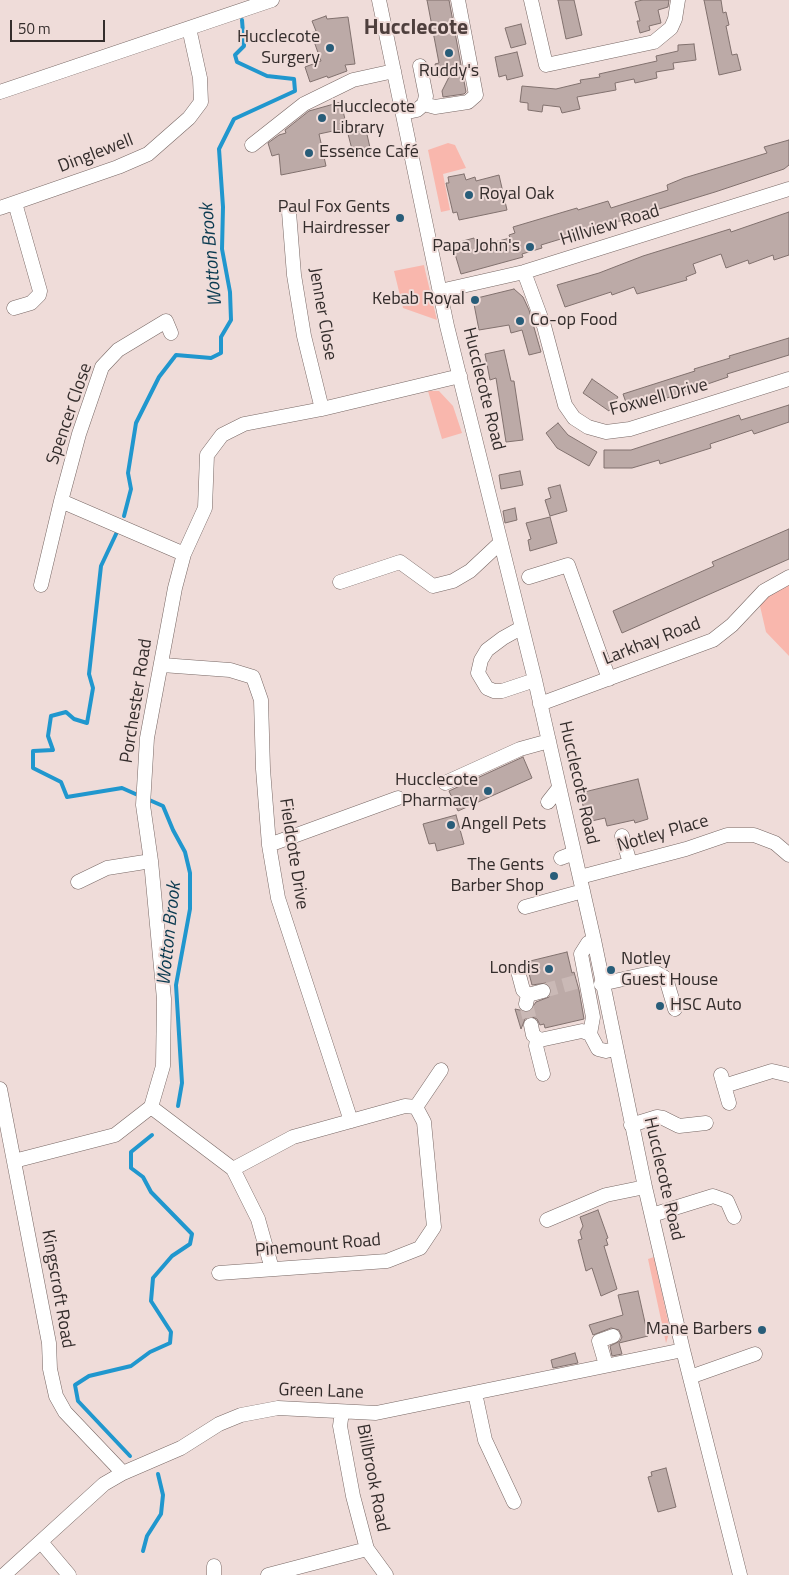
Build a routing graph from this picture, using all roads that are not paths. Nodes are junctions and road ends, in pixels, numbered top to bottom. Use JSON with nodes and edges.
{"nodes":[{"id":1,"x":272,"y":0,"type":"edge"},
{"id":2,"x":380,"y":0,"type":"edge"},
{"id":3,"x":458,"y":0,"type":"edge"},
{"id":4,"x":531,"y":0,"type":"edge"},
{"id":5,"x":683,"y":2,"type":"edge"},
{"id":6,"x":189,"y":28,"type":"junction"},
{"id":7,"x":420,"y":66,"type":"dead end"},
{"id":8,"x":394,"y":72,"type":"junction"},
{"id":9,"x":0,"y":92,"type":"edge"},
{"id":10,"x":424,"y":104,"type":"junction"},
{"id":11,"x":403,"y":113,"type":"junction"},
{"id":12,"x":252,"y":145,"type":"dead end"},
{"id":13,"x":789,"y":189,"type":"edge"},
{"id":14,"x":15,"y":203,"type":"junction"},
{"id":15,"x":0,"y":208,"type":"edge"},
{"id":16,"x":294,"y":220,"type":"dead end"},
{"id":17,"x":524,"y":272,"type":"junction"},
{"id":18,"x":440,"y":291,"type":"junction"},
{"id":19,"x":14,"y":308,"type":"dead end"},
{"id":20,"x":171,"y":333,"type":"dead end"},
{"id":21,"x":460,"y":376,"type":"junction"},
{"id":22,"x":789,"y":379,"type":"edge"},
{"id":23,"x":322,"y":409,"type":"junction"},
{"id":24,"x":61,"y":501,"type":"junction"},
{"id":25,"x":500,"y":543,"type":"junction"},
{"id":26,"x":184,"y":554,"type":"junction"},
{"id":27,"x":529,"y":577,"type":"dead end"},
{"id":28,"x":789,"y":577,"type":"edge"},
{"id":29,"x":340,"y":582,"type":"dead end"},
{"id":30,"x":41,"y":585,"type":"dead end"},
{"id":31,"x":521,"y":628,"type":"junction"},
{"id":32,"x":162,"y":666,"type":"junction"},
{"id":33,"x":610,"y":679,"type":"junction"},
{"id":34,"x":535,"y":680,"type":"junction"},
{"id":35,"x":540,"y":704,"type":"junction"},
{"id":36,"x":549,"y":740,"type":"junction"},
{"id":37,"x":445,"y":782,"type":"dead end"},
{"id":38,"x":559,"y":788,"type":"junction"},
{"id":39,"x":398,"y":798,"type":"dead end"},
{"id":40,"x":548,"y":802,"type":"dead end"},
{"id":41,"x":622,"y":836,"type":"dead end"},
{"id":42,"x":269,"y":845,"type":"junction"},
{"id":43,"x":789,"y":855,"type":"edge"},
{"id":44,"x":151,"y":861,"type":"junction"},
{"id":45,"x":630,"y":863,"type":"junction"},
{"id":46,"x":580,"y":877,"type":"junction"},
{"id":47,"x":78,"y":882,"type":"dead end"},
{"id":48,"x":583,"y":891,"type":"junction"},
{"id":49,"x":526,"y":907,"type":"dead end"},
{"id":50,"x":594,"y":940,"type":"junction"},
{"id":51,"x":520,"y":975,"type":"dead end"},
{"id":52,"x":601,"y":984,"type":"junction"},
{"id":53,"x":543,"y":990,"type":"tunnel mouth"},
{"id":54,"x":675,"y":1009,"type":"dead end"},
{"id":55,"x":531,"y":1025,"type":"tunnel mouth"},
{"id":56,"x":590,"y":1034,"type":"junction"},
{"id":57,"x":537,"y":1039,"type":"junction"},
{"id":58,"x":615,"y":1050,"type":"junction"},
{"id":59,"x":441,"y":1070,"type":"dead end"},
{"id":60,"x":543,"y":1074,"type":"dead end"},
{"id":61,"x":789,"y":1075,"type":"edge"},
{"id":62,"x":0,"y":1089,"type":"edge"},
{"id":63,"x":729,"y":1104,"type":"dead end"},
{"id":64,"x":416,"y":1107,"type":"junction"},
{"id":65,"x":151,"y":1108,"type":"junction"},
{"id":66,"x":351,"y":1121,"type":"junction"},
{"id":67,"x":706,"y":1123,"type":"dead end"},
{"id":68,"x":631,"y":1126,"type":"junction"},
{"id":69,"x":14,"y":1161,"type":"junction"},
{"id":70,"x":233,"y":1169,"type":"junction"},
{"id":71,"x":645,"y":1187,"type":"junction"},
{"id":72,"x":652,"y":1215,"type":"junction"},
{"id":73,"x":734,"y":1217,"type":"dead end"},
{"id":74,"x":547,"y":1220,"type":"dead end"},
{"id":75,"x":272,"y":1269,"type":"junction"},
{"id":76,"x":219,"y":1273,"type":"dead end"},
{"id":77,"x":613,"y":1336,"type":"dead end"},
{"id":78,"x":683,"y":1350,"type":"junction"},
{"id":79,"x":755,"y":1354,"type":"dead end"},
{"id":80,"x":606,"y":1366,"type":"junction"},
{"id":81,"x":690,"y":1377,"type":"junction"},
{"id":82,"x":475,"y":1393,"type":"junction"},
{"id":83,"x":342,"y":1412,"type":"junction"},
{"id":84,"x":122,"y":1473,"type":"junction"},
{"id":85,"x":514,"y":1502,"type":"dead end"},
{"id":86,"x":41,"y":1542,"type":"junction"},
{"id":87,"x":367,"y":1549,"type":"junction"},
{"id":88,"x":4,"y":1575,"type":"edge"},
{"id":89,"x":69,"y":1575,"type":"edge"},
{"id":90,"x":268,"y":1575,"type":"edge"},
{"id":91,"x":386,"y":1575,"type":"edge"},
{"id":92,"x":740,"y":1575,"type":"edge"}],
"edges":[{"from":1,"to":6,"type":"street"},
{"from":2,"to":8,"type":"street","name":"Hucclecote Road"},
{"from":3,"to":10,"type":"street"},
{"from":4,"to":5,"type":"street"},
{"from":6,"to":9,"type":"street"},
{"from":6,"to":14,"type":"street","name":"Dinglewell"},
{"from":7,"to":10,"type":"street"},
{"from":8,"to":11,"type":"street","name":"Hucclecote Road"},
{"from":8,"to":12,"type":"street"},
{"from":10,"to":11,"type":"street"},
{"from":11,"to":18,"type":"street","name":"Hucclecote Road"},
{"from":13,"to":17,"type":"street","name":"Hillview Road"},
{"from":14,"to":15,"type":"street","name":"Dinglewell"},
{"from":14,"to":19,"type":"street"},
{"from":16,"to":23,"type":"street","name":"Jenner Close"},
{"from":17,"to":18,"type":"street","name":"Hillview Road"},
{"from":17,"to":22,"type":"street","name":"Foxwell Drive"},
{"from":18,"to":21,"type":"street","name":"Hucclecote Road"},
{"from":20,"to":24,"type":"street","name":"Spencer Close"},
{"from":21,"to":23,"type":"street","name":"Porchester Road"},
{"from":21,"to":25,"type":"street","name":"Hucclecote Road"},
{"from":23,"to":26,"type":"street","name":"Porchester Road"},
{"from":24,"to":26,"type":"street"},
{"from":24,"to":30,"type":"street","name":"Spencer Close"},
{"from":25,"to":29,"type":"street"},
{"from":25,"to":31,"type":"street","name":"Hucclecote Road"},
{"from":26,"to":32,"type":"street","name":"Porchester Road"},
{"from":27,"to":33,"type":"street"},
{"from":28,"to":33,"type":"street","name":"Larkhay Road"},
{"from":31,"to":34,"type":"street","name":"Hucclecote Road"},
{"from":31,"to":34,"type":"street"},
{"from":32,"to":42,"type":"street","name":"Fieldcote Drive"},
{"from":32,"to":44,"type":"street","name":"Porchester Road"},
{"from":33,"to":35,"type":"street","name":"Larkhay Road"},
{"from":34,"to":35,"type":"street","name":"Hucclecote Road"},
{"from":35,"to":36,"type":"street","name":"Hucclecote Road"},
{"from":36,"to":37,"type":"street"},
{"from":36,"to":38,"type":"street","name":"Hucclecote Road"},
{"from":38,"to":40,"type":"street"},
{"from":38,"to":46,"type":"street","name":"Hucclecote Road"},
{"from":39,"to":42,"type":"street"},
{"from":41,"to":45,"type":"street"},
{"from":42,"to":66,"type":"street","name":"Fieldcote Drive"},
{"from":43,"to":45,"type":"street","name":"Notley Place"},
{"from":44,"to":47,"type":"street"},
{"from":44,"to":65,"type":"street","name":"Porchester Road"},
{"from":45,"to":46,"type":"street","name":"Notley Place"},
{"from":46,"to":48,"type":"street","name":"Hucclecote Road"},
{"from":48,"to":49,"type":"street"},
{"from":48,"to":50,"type":"street","name":"Hucclecote Road"},
{"from":50,"to":52,"type":"street","name":"Hucclecote Road"},
{"from":50,"to":56,"type":"street"},
{"from":51,"to":53,"type":"street"},
{"from":52,"to":54,"type":"street"},
{"from":52,"to":58,"type":"street","name":"Hucclecote Road"},
{"from":55,"to":57,"type":"street"},
{"from":56,"to":57,"type":"street"},
{"from":56,"to":58,"type":"street"},
{"from":57,"to":60,"type":"street"},
{"from":58,"to":68,"type":"street","name":"Hucclecote Road"},
{"from":59,"to":64,"type":"street"},
{"from":61,"to":63,"type":"street"},
{"from":62,"to":69,"type":"street","name":"Kingscroft Road"},
{"from":64,"to":66,"type":"street"},
{"from":64,"to":75,"type":"street","name":"Pinemount Road"},
{"from":65,"to":69,"type":"street"},
{"from":65,"to":70,"type":"street"},
{"from":66,"to":70,"type":"street"},
{"from":67,"to":68,"type":"street"},
{"from":68,"to":71,"type":"street","name":"Hucclecote Road"},
{"from":69,"to":84,"type":"street","name":"Kingscroft Road"},
{"from":70,"to":75,"type":"street"},
{"from":71,"to":72,"type":"street","name":"Hucclecote Road"},
{"from":71,"to":74,"type":"street"},
{"from":72,"to":73,"type":"street"},
{"from":72,"to":78,"type":"street","name":"Hucclecote Road"},
{"from":75,"to":76,"type":"street","name":"Pinemount Road"},
{"from":77,"to":80,"type":"street"},
{"from":78,"to":80,"type":"street","name":"Green Lane"},
{"from":78,"to":81,"type":"street","name":"Hucclecote Road"},
{"from":79,"to":81,"type":"street"},
{"from":80,"to":82,"type":"street","name":"Green Lane"},
{"from":81,"to":92,"type":"street","name":"Hucclecote Road"},
{"from":82,"to":83,"type":"street","name":"Green Lane"},
{"from":82,"to":85,"type":"street"},
{"from":83,"to":84,"type":"street","name":"Green Lane"},
{"from":83,"to":87,"type":"street","name":"Billbrook Road"},
{"from":84,"to":86,"type":"street","name":"Green Lane"},
{"from":86,"to":88,"type":"street","name":"Green Lane"},
{"from":86,"to":89,"type":"street"},
{"from":87,"to":90,"type":"street"},
{"from":87,"to":91,"type":"street","name":"Billbrook Road"}]}
